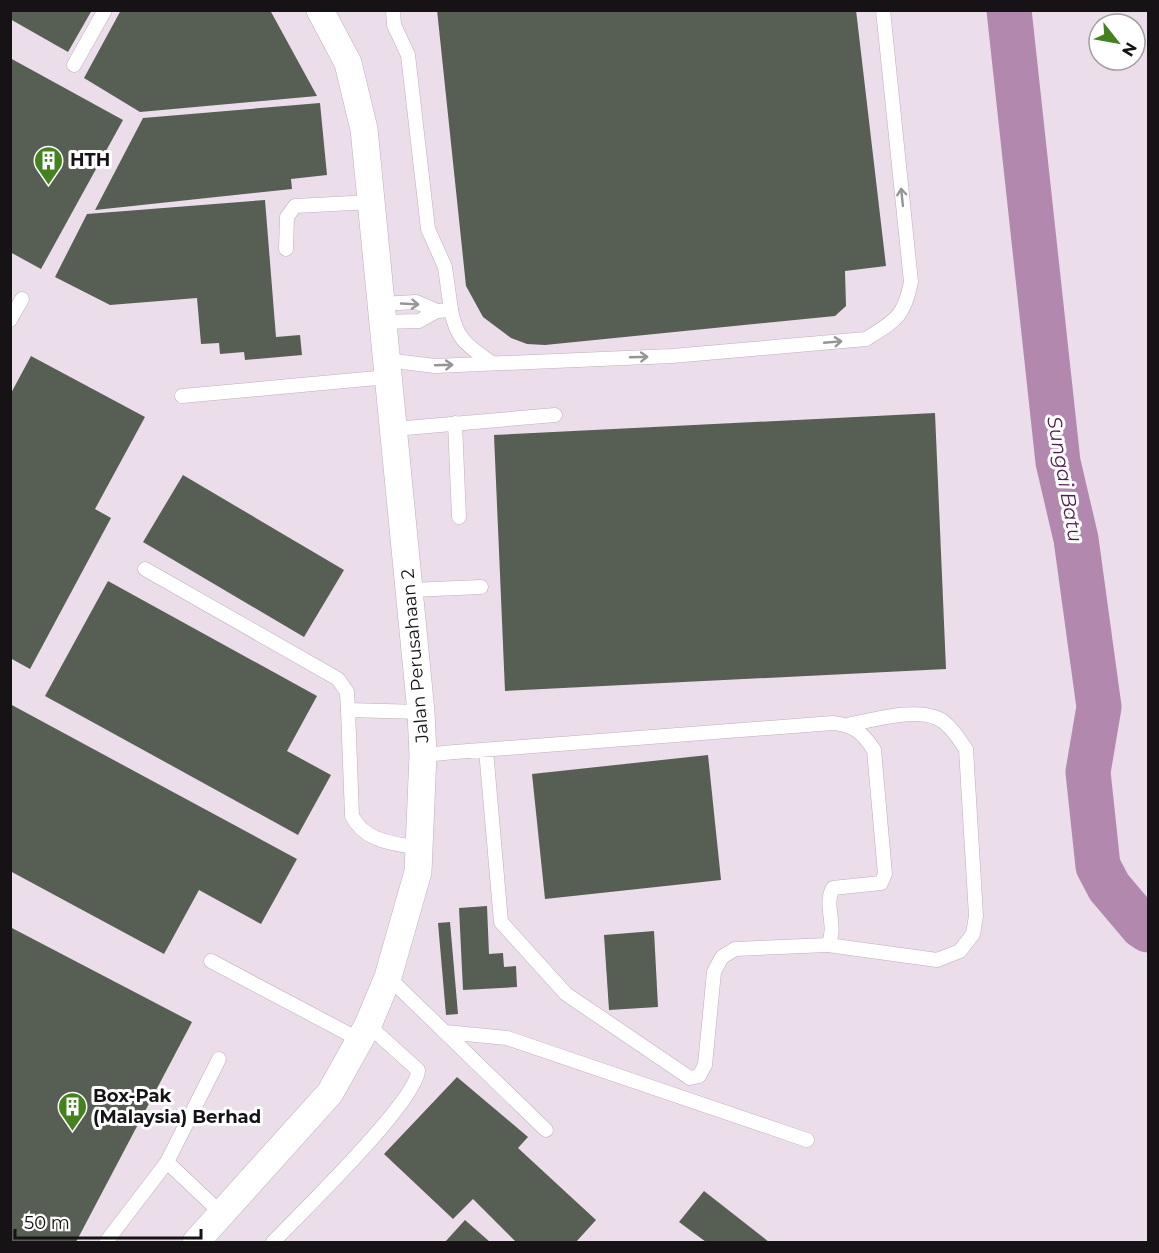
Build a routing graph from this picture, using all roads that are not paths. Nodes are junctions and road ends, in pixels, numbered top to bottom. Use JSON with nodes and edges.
{"nodes":[{"id":1,"x":105,"y":10,"type":"edge"},
{"id":2,"x":320,"y":10,"type":"edge"},
{"id":3,"x":393,"y":10,"type":"edge"},
{"id":4,"x":883,"y":10,"type":"edge"},
{"id":5,"x":74,"y":65,"type":"dead end"},
{"id":6,"x":372,"y":202,"type":"junction"},
{"id":7,"x":286,"y":249,"type":"dead end"},
{"id":8,"x":22,"y":299,"type":"dead end"},
{"id":9,"x":444,"y":310,"type":"junction"},
{"id":10,"x":382,"y":313,"type":"junction"},
{"id":11,"x":10,"y":320,"type":"edge"},
{"id":12,"x":492,"y":363,"type":"junction"},
{"id":13,"x":387,"y":369,"type":"junction"},
{"id":14,"x":182,"y":396,"type":"dead end"},
{"id":15,"x":555,"y":415,"type":"dead end"},
{"id":16,"x":455,"y":423,"type":"junction"},
{"id":17,"x":394,"y":429,"type":"junction"},
{"id":18,"x":459,"y":517,"type":"dead end"},
{"id":19,"x":145,"y":569,"type":"dead end"},
{"id":20,"x":481,"y":587,"type":"dead end"},
{"id":21,"x":411,"y":590,"type":"junction"},
{"id":22,"x":348,"y":710,"type":"junction"},
{"id":23,"x":421,"y":712,"type":"junction"},
{"id":24,"x":851,"y":724,"type":"junction"},
{"id":25,"x":486,"y":750,"type":"junction"},
{"id":26,"x":423,"y":755,"type":"junction"},
{"id":27,"x":419,"y":848,"type":"junction"},
{"id":28,"x":828,"y":945,"type":"junction"},
{"id":29,"x":211,"y":961,"type":"dead end"},
{"id":30,"x":388,"y":977,"type":"junction"},
{"id":31,"x":364,"y":1032,"type":"junction"},
{"id":32,"x":445,"y":1032,"type":"junction"},
{"id":33,"x":219,"y":1059,"type":"dead end"},
{"id":34,"x":546,"y":1130,"type":"dead end"},
{"id":35,"x":807,"y":1140,"type":"dead end"},
{"id":36,"x":167,"y":1162,"type":"junction"},
{"id":37,"x":221,"y":1213,"type":"junction"},
{"id":38,"x":106,"y":1242,"type":"edge"},
{"id":39,"x":196,"y":1242,"type":"edge"},
{"id":40,"x":273,"y":1242,"type":"edge"}],
"edges":[{"from":1,"to":5,"type":"lane"},
{"from":2,"to":6,"type":"street","name":"Jalan Perusahaan 2"},
{"from":3,"to":9,"type":"lane"},
{"from":12,"to":4,"type":"lane","one_way":true},
{"from":6,"to":7,"type":"lane"},
{"from":6,"to":10,"type":"street","name":"Jalan Perusahaan 2"},
{"from":8,"to":11,"type":"lane"},
{"from":9,"to":10,"type":"lane"},
{"from":9,"to":12,"type":"lane"},
{"from":10,"to":13,"type":"street","name":"Jalan Perusahaan 2"},
{"from":13,"to":12,"type":"lane","one_way":true},
{"from":13,"to":14,"type":"lane"},
{"from":13,"to":17,"type":"street","name":"Jalan Perusahaan 2"},
{"from":15,"to":16,"type":"lane"},
{"from":16,"to":17,"type":"lane"},
{"from":16,"to":18,"type":"lane"},
{"from":17,"to":21,"type":"street","name":"Jalan Perusahaan 2"},
{"from":19,"to":22,"type":"lane"},
{"from":20,"to":21,"type":"lane"},
{"from":21,"to":23,"type":"street","name":"Jalan Perusahaan 2"},
{"from":22,"to":23,"type":"lane"},
{"from":22,"to":27,"type":"lane"},
{"from":23,"to":26,"type":"street","name":"Jalan Perusahaan 2"},
{"from":24,"to":25,"type":"lane"},
{"from":24,"to":28,"type":"lane"},
{"from":24,"to":28,"type":"lane"},
{"from":25,"to":26,"type":"lane"},
{"from":25,"to":28,"type":"lane"},
{"from":26,"to":27,"type":"street","name":"Jalan Perusahaan 2"},
{"from":27,"to":30,"type":"street","name":"Jalan Perusahaan 2"},
{"from":29,"to":31,"type":"lane"},
{"from":30,"to":31,"type":"street","name":"Jalan Perusahaan 2"},
{"from":30,"to":32,"type":"lane"},
{"from":31,"to":37,"type":"street","name":"Jalan Perusahaan 2"},
{"from":31,"to":40,"type":"lane"},
{"from":32,"to":34,"type":"lane"},
{"from":32,"to":35,"type":"lane"},
{"from":33,"to":36,"type":"lane"},
{"from":36,"to":37,"type":"lane"},
{"from":36,"to":38,"type":"lane"},
{"from":37,"to":39,"type":"street","name":"Jalan Perusahaan 2"}]}
